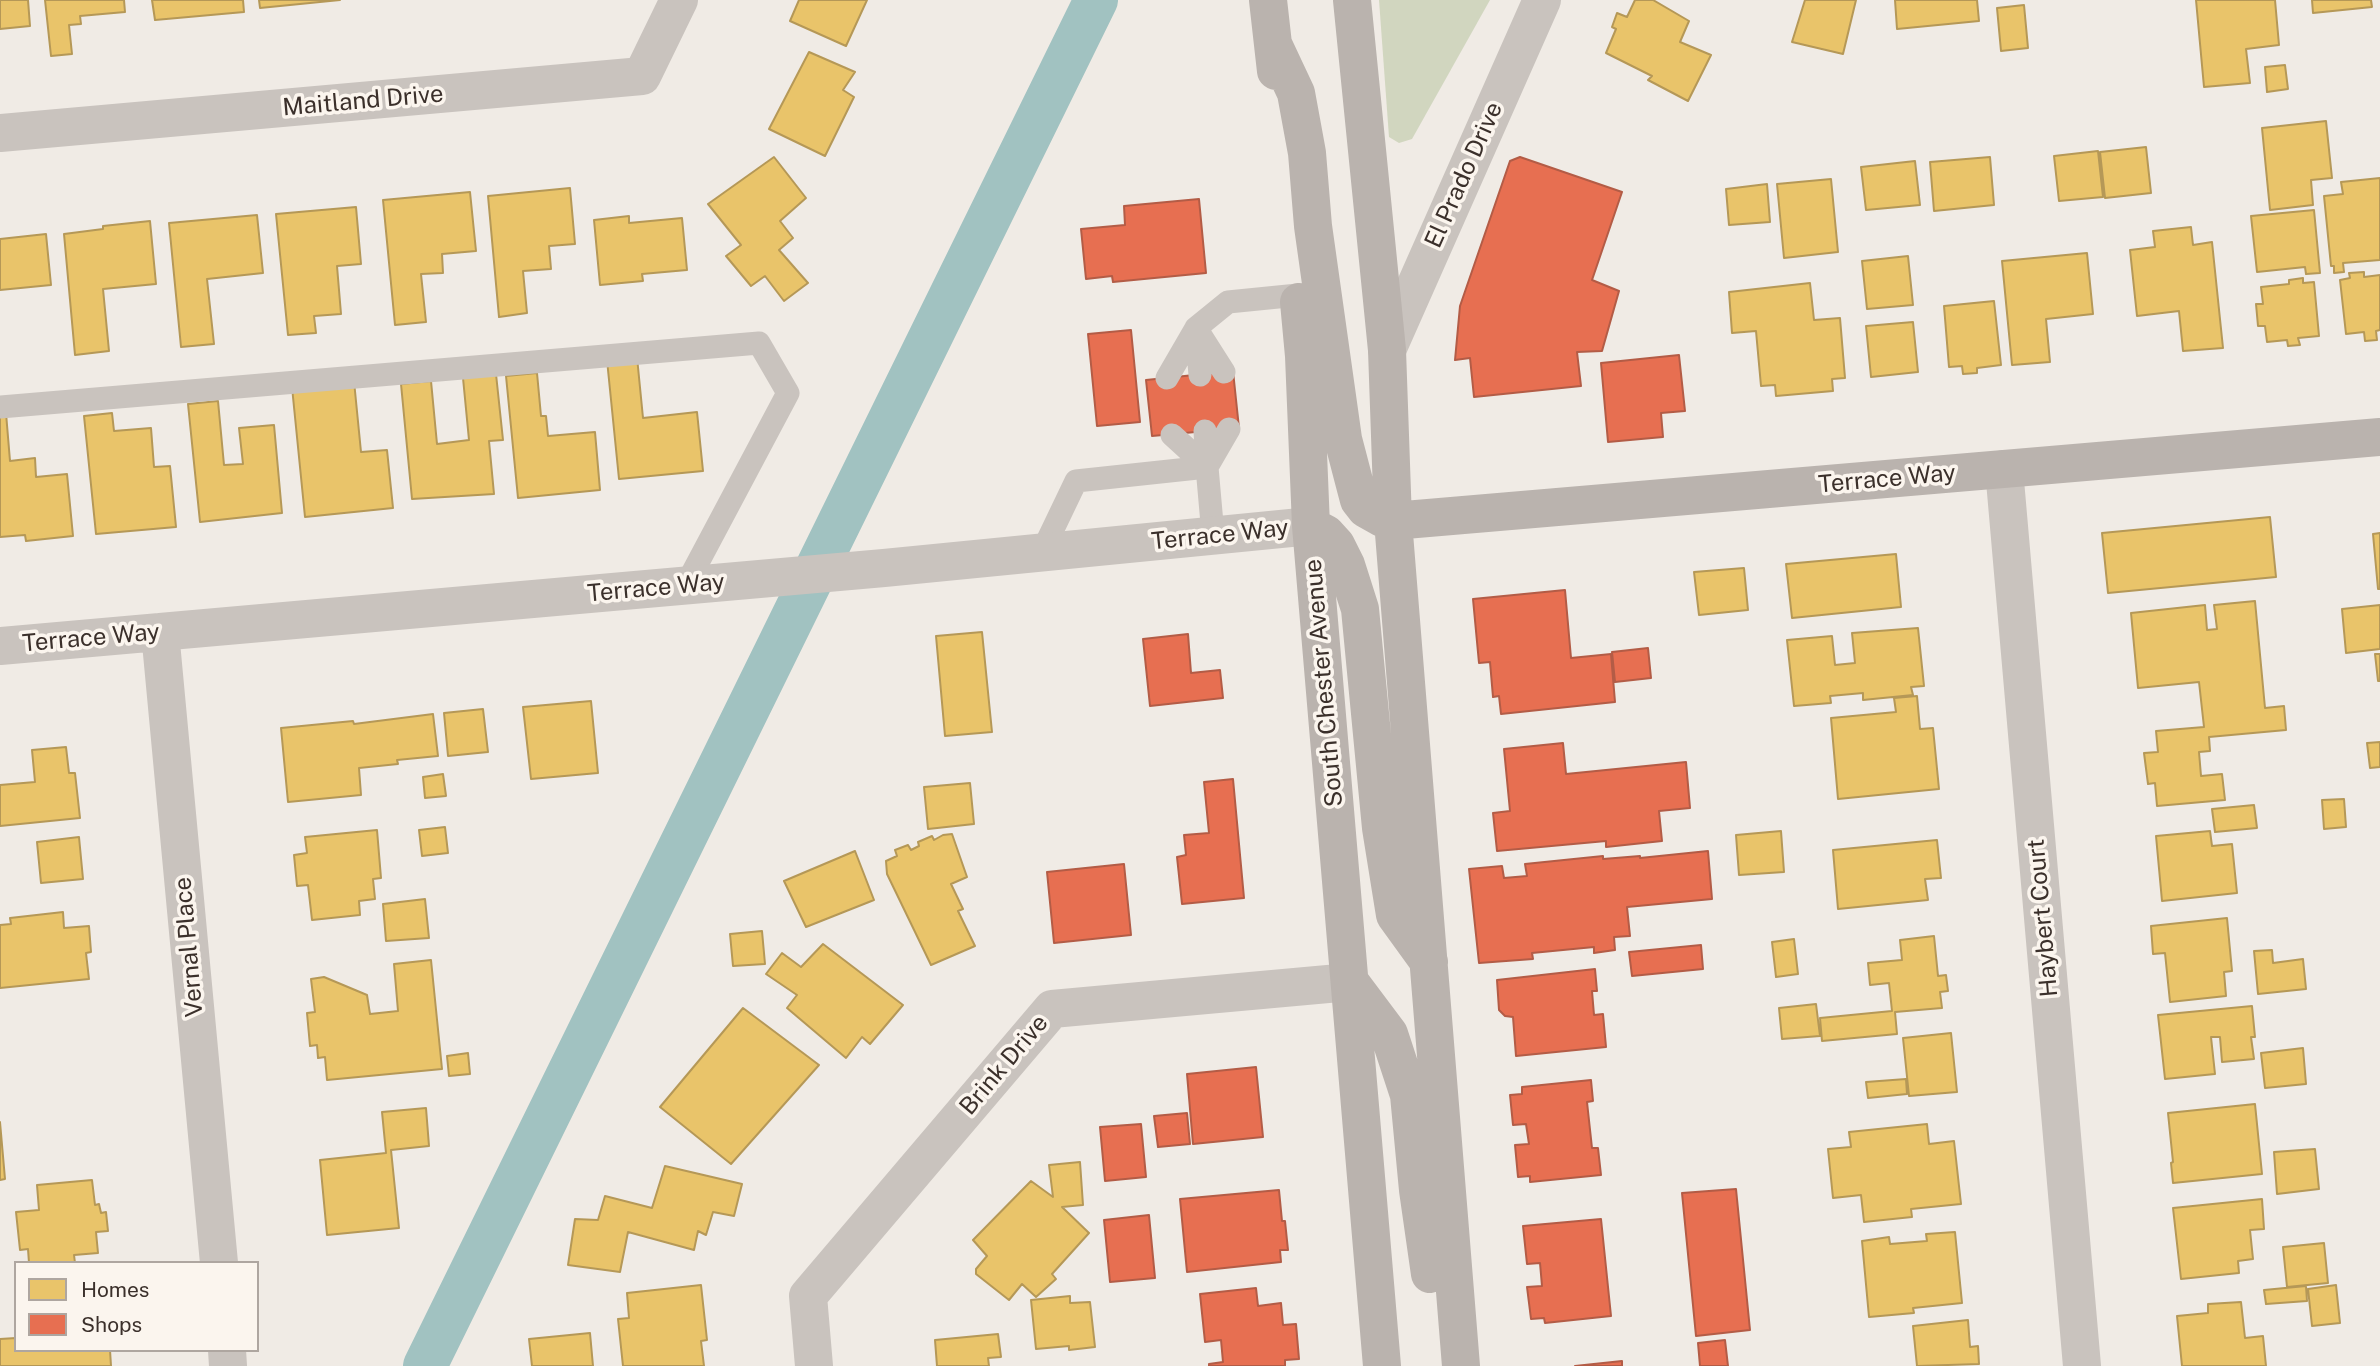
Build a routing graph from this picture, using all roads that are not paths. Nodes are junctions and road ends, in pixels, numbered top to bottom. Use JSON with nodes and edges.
{"nodes":[{"id":1,"x":679,"y":0,"type":"edge"},
{"id":2,"x":1268,"y":0,"type":"edge"},
{"id":3,"x":1352,"y":0,"type":"edge"},
{"id":4,"x":1542,"y":0,"type":"edge"},
{"id":5,"x":1273,"y":44,"type":"junction"},
{"id":6,"x":0,"y":133,"type":"edge"},
{"id":7,"x":1298,"y":295,"type":"junction"},
{"id":8,"x":1196,"y":328,"type":"junction"},
{"id":9,"x":1387,"y":350,"type":"junction"},
{"id":10,"x":1224,"y":372,"type":"dead end"},
{"id":11,"x":1200,"y":375,"type":"dead end"},
{"id":12,"x":1167,"y":378,"type":"dead end"},
{"id":13,"x":0,"y":407,"type":"edge"},
{"id":14,"x":1229,"y":429,"type":"dead end"},
{"id":15,"x":1205,"y":431,"type":"dead end"},
{"id":16,"x":1172,"y":435,"type":"dead end"},
{"id":17,"x":2380,"y":436,"type":"edge"},
{"id":18,"x":1207,"y":467,"type":"junction"},
{"id":19,"x":2004,"y":469,"type":"junction"},
{"id":20,"x":1393,"y":521,"type":"junction"},
{"id":21,"x":1311,"y":526,"type":"junction"},
{"id":22,"x":1213,"y":535,"type":"junction"},
{"id":23,"x":1042,"y":552,"type":"junction"},
{"id":24,"x":686,"y":585,"type":"junction"},
{"id":25,"x":160,"y":632,"type":"junction"},
{"id":26,"x":0,"y":646,"type":"edge"},
{"id":27,"x":1429,"y":962,"type":"junction"},
{"id":28,"x":1350,"y":982,"type":"junction"},
{"id":29,"x":219,"y":1261,"type":"edge"},
{"id":30,"x":814,"y":1366,"type":"edge"},
{"id":31,"x":1382,"y":1366,"type":"edge"},
{"id":32,"x":1456,"y":1366,"type":"edge"},
{"id":33,"x":1461,"y":1366,"type":"edge"},
{"id":34,"x":2082,"y":1366,"type":"edge"}],
"edges":[{"from":1,"to":6,"type":"street","name":"Maitland Drive"},
{"from":2,"to":5,"type":"main road","name":"South Chester Avenue"},
{"from":3,"to":9,"type":"main road"},
{"from":4,"to":9,"type":"street","name":"El Prado Drive"},
{"from":5,"to":7,"type":"main road","name":"South Chester Avenue"},
{"from":5,"to":20,"type":"main road"},
{"from":7,"to":8,"type":"lane"},
{"from":7,"to":21,"type":"main road","name":"South Chester Avenue"},
{"from":8,"to":10,"type":"lane"},
{"from":8,"to":11,"type":"lane"},
{"from":8,"to":12,"type":"lane"},
{"from":9,"to":20,"type":"main road"},
{"from":13,"to":24,"type":"lane"},
{"from":14,"to":18,"type":"lane"},
{"from":15,"to":18,"type":"lane"},
{"from":16,"to":18,"type":"lane"},
{"from":17,"to":19,"type":"main road","name":"Terrace Way"},
{"from":18,"to":22,"type":"lane"},
{"from":18,"to":23,"type":"lane"},
{"from":19,"to":20,"type":"main road","name":"Terrace Way"},
{"from":19,"to":34,"type":"street","name":"Haybert Court"},
{"from":20,"to":27,"type":"main road"},
{"from":21,"to":22,"type":"street","name":"Terrace Way"},
{"from":21,"to":27,"type":"main road"},
{"from":21,"to":28,"type":"main road","name":"South Chester Avenue"},
{"from":22,"to":23,"type":"street","name":"Terrace Way"},
{"from":23,"to":24,"type":"street","name":"Terrace Way"},
{"from":24,"to":25,"type":"street","name":"Terrace Way"},
{"from":25,"to":26,"type":"street","name":"Terrace Way"},
{"from":25,"to":29,"type":"street","name":"Vernal Place"},
{"from":27,"to":33,"type":"main road"},
{"from":28,"to":30,"type":"street","name":"Brink Drive"},
{"from":28,"to":31,"type":"main road","name":"South Chester Avenue"},
{"from":28,"to":32,"type":"main road"}]}
